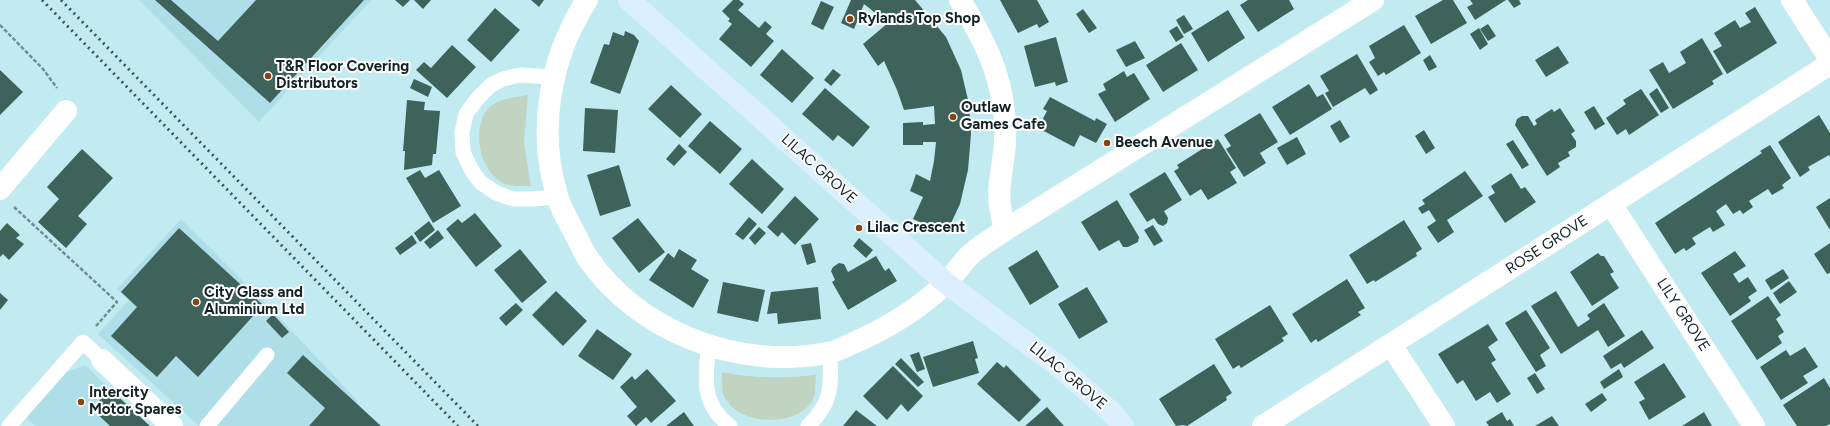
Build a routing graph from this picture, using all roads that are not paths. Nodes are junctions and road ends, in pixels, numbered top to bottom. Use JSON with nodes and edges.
{"nodes":[{"id":1,"x":587,"y":0,"type":"edge"},
{"id":2,"x":630,"y":0,"type":"edge"},
{"id":3,"x":960,"y":0,"type":"edge"},
{"id":4,"x":1373,"y":0,"type":"edge"},
{"id":5,"x":1792,"y":0,"type":"edge"},
{"id":6,"x":1830,"y":59,"type":"edge"},
{"id":7,"x":1830,"y":64,"type":"edge"},
{"id":8,"x":553,"y":78,"type":"junction"},
{"id":9,"x":66,"y":111,"type":"road end"},
{"id":10,"x":6,"y":197,"type":"edge"},
{"id":11,"x":557,"y":197,"type":"junction"},
{"id":12,"x":1611,"y":204,"type":"junction"},
{"id":13,"x":1005,"y":230,"type":"junction"},
{"id":14,"x":946,"y":283,"type":"junction"},
{"id":15,"x":1391,"y":345,"type":"junction"},
{"id":16,"x":709,"y":346,"type":"junction"},
{"id":17,"x":830,"y":353,"type":"junction"},
{"id":18,"x":267,"y":355,"type":"dead end"},
{"id":19,"x":102,"y":360,"type":"joint"},
{"id":20,"x":9,"y":426,"type":"edge"},
{"id":21,"x":172,"y":426,"type":"edge"},
{"id":22,"x":207,"y":426,"type":"edge"},
{"id":23,"x":730,"y":426,"type":"edge"},
{"id":24,"x":808,"y":426,"type":"edge"},
{"id":25,"x":1123,"y":426,"type":"edge"},
{"id":26,"x":1263,"y":426,"type":"edge"},
{"id":27,"x":1444,"y":426,"type":"edge"},
{"id":28,"x":1754,"y":426,"type":"edge"}],
"edges":[{"from":1,"to":8,"type":"street"},
{"from":2,"to":14,"type":"street","name":"LILAC GROVE"},
{"from":3,"to":13,"type":"street"},
{"from":4,"to":13,"type":"street"},
{"from":5,"to":6,"type":"street"},
{"from":7,"to":12,"type":"street","name":"ROSE GROVE"},
{"from":8,"to":11,"type":"street"},
{"from":8,"to":11,"type":"lane"},
{"from":9,"to":10,"type":"street"},
{"from":11,"to":16,"type":"street"},
{"from":12,"to":15,"type":"street","name":"ROSE GROVE"},
{"from":12,"to":28,"type":"street","name":"LILY GROVE"},
{"from":13,"to":14,"type":"street"},
{"from":14,"to":17,"type":"street"},
{"from":14,"to":25,"type":"street","name":"LILAC GROVE"},
{"from":15,"to":26,"type":"street","name":"ROSE GROVE"},
{"from":15,"to":27,"type":"street"},
{"from":16,"to":17,"type":"street"},
{"from":16,"to":23,"type":"lane"},
{"from":17,"to":24,"type":"lane"},
{"from":18,"to":22,"type":"lane"},
{"from":19,"to":20,"type":"lane"},
{"from":19,"to":21,"type":"street"}]}
